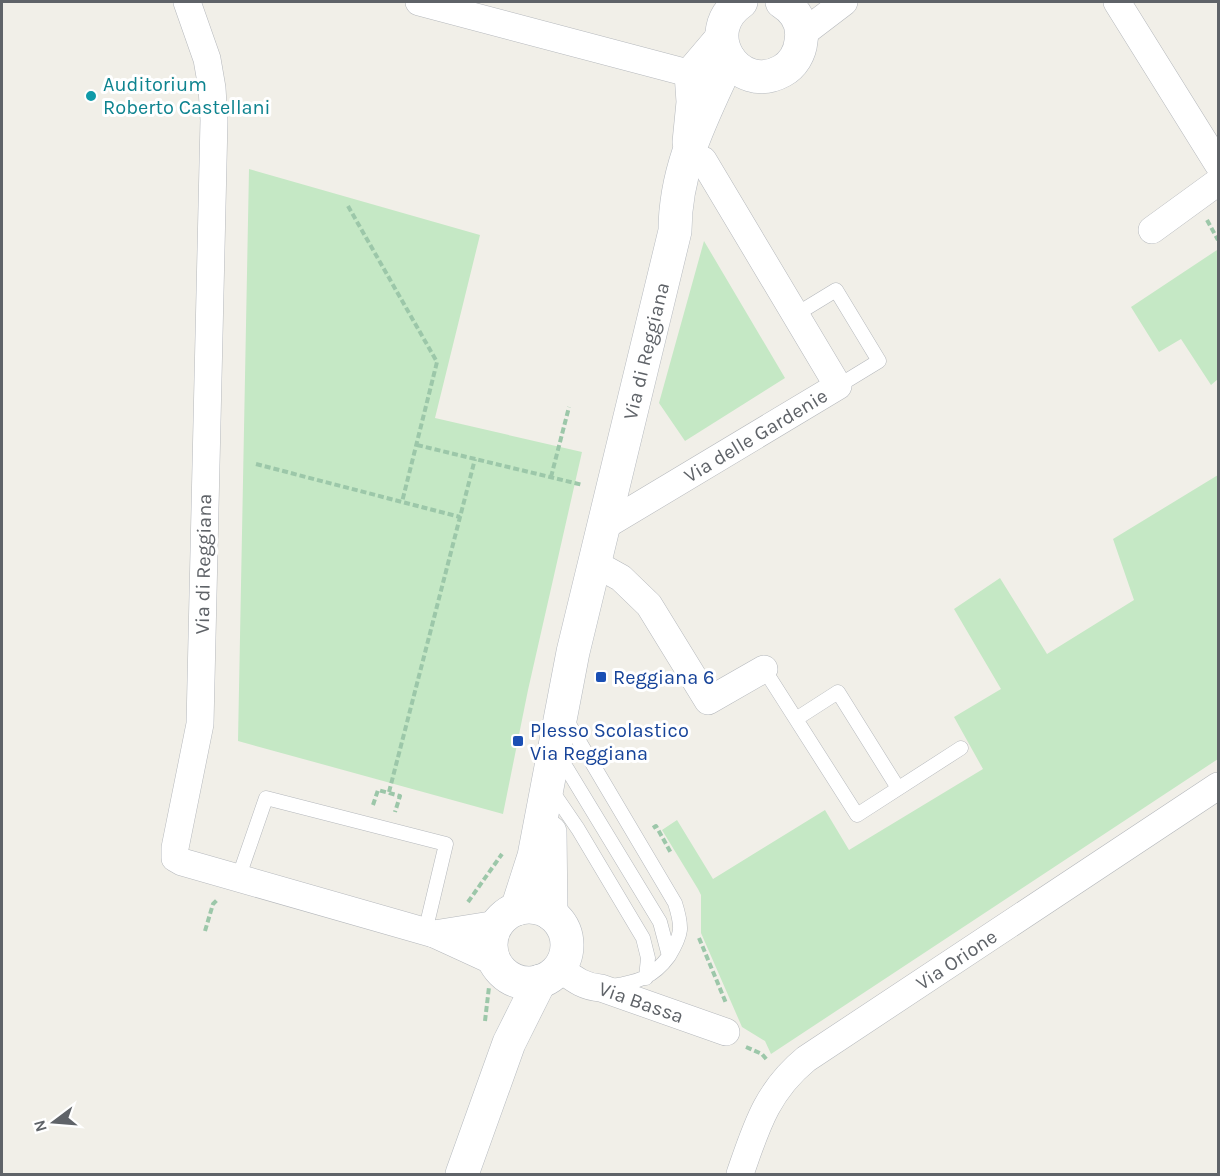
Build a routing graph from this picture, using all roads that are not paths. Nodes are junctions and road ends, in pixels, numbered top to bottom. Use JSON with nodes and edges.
{"nodes":[{"id":1,"x":187,"y":2,"type":"edge"},
{"id":2,"x":419,"y":2,"type":"edge"},
{"id":3,"x":741,"y":2,"type":"edge"},
{"id":4,"x":844,"y":2,"type":"edge"},
{"id":5,"x":1117,"y":2,"type":"edge"},
{"id":6,"x":794,"y":9,"type":"edge"},
{"id":7,"x":732,"y":61,"type":"junction"},
{"id":8,"x":688,"y":73,"type":"junction"},
{"id":9,"x":694,"y":160,"type":"junction"},
{"id":10,"x":1218,"y":164,"type":"edge"},
{"id":11,"x":1218,"y":182,"type":"edge"},
{"id":12,"x":1152,"y":230,"type":"dead end"},
{"id":13,"x":795,"y":315,"type":"junction"},
{"id":14,"x":838,"y":386,"type":"junction"},
{"id":15,"x":603,"y":527,"type":"junction"},
{"id":16,"x":594,"y":563,"type":"junction"},
{"id":17,"x":764,"y":669,"type":"joint"},
{"id":18,"x":561,"y":711,"type":"junction"},
{"id":19,"x":796,"y":719,"type":"junction"},
{"id":20,"x":961,"y":748,"type":"dead end"},
{"id":21,"x":554,"y":749,"type":"junction"},
{"id":22,"x":549,"y":786,"type":"junction"},
{"id":23,"x":1218,"y":786,"type":"edge"},
{"id":24,"x":898,"y":788,"type":"junction"},
{"id":25,"x":238,"y":879,"type":"junction"},
{"id":26,"x":551,"y":914,"type":"junction"},
{"id":27,"x":507,"y":916,"type":"junction"},
{"id":28,"x":430,"y":933,"type":"junction"},
{"id":29,"x":669,"y":956,"type":"junction"},
{"id":30,"x":526,"y":972,"type":"junction"},
{"id":31,"x":646,"y":978,"type":"junction"},
{"id":32,"x":601,"y":988,"type":"junction"},
{"id":33,"x":726,"y":1032,"type":"dead end"},
{"id":34,"x":462,"y":1174,"type":"edge"},
{"id":35,"x":740,"y":1174,"type":"edge"}],
"edges":[{"from":1,"to":25,"type":"street","name":"Via di Reggiana"},
{"from":2,"to":8,"type":"street"},
{"from":3,"to":7,"type":"street","name":"Via di Reggiana"},
{"from":4,"to":6,"type":"street"},
{"from":5,"to":10,"type":"street"},
{"from":6,"to":7,"type":"street"},
{"from":7,"to":8,"type":"street"},
{"from":7,"to":8,"type":"street","name":"Via di Reggiana"},
{"from":7,"to":9,"type":"street","name":"Via di Reggiana"},
{"from":8,"to":9,"type":"street","name":"Via di Reggiana"},
{"from":9,"to":13,"type":"street","name":"Via delle Gardenie"},
{"from":9,"to":15,"type":"street","name":"Via di Reggiana"},
{"from":11,"to":12,"type":"street"},
{"from":13,"to":14,"type":"street","name":"Via delle Gardenie"},
{"from":13,"to":14,"type":"lane"},
{"from":14,"to":15,"type":"street","name":"Via delle Gardenie"},
{"from":15,"to":16,"type":"street","name":"Via di Reggiana"},
{"from":16,"to":17,"type":"street"},
{"from":16,"to":18,"type":"street","name":"Via di Reggiana"},
{"from":17,"to":19,"type":"lane"},
{"from":18,"to":21,"type":"street","name":"Via di Reggiana"},
{"from":18,"to":29,"type":"lane"},
{"from":19,"to":24,"type":"lane"},
{"from":19,"to":24,"type":"lane"},
{"from":20,"to":24,"type":"lane"},
{"from":21,"to":22,"type":"street","name":"Via di Reggiana"},
{"from":21,"to":29,"type":"lane"},
{"from":22,"to":26,"type":"street","name":"Via di Reggiana"},
{"from":22,"to":27,"type":"street","name":"Via di Reggiana"},
{"from":22,"to":31,"type":"lane"},
{"from":23,"to":35,"type":"street","name":"Via Orione"},
{"from":25,"to":28,"type":"street","name":"Via di Reggiana"},
{"from":25,"to":28,"type":"lane"},
{"from":26,"to":27,"type":"street"},
{"from":26,"to":30,"type":"street"},
{"from":27,"to":28,"type":"street","name":"Via di Reggiana"},
{"from":27,"to":30,"type":"street"},
{"from":28,"to":30,"type":"street","name":"Via di Reggiana"},
{"from":29,"to":31,"type":"lane"},
{"from":30,"to":32,"type":"street","name":"Via Bassa"},
{"from":30,"to":34,"type":"street"},
{"from":31,"to":32,"type":"lane"},
{"from":32,"to":33,"type":"street","name":"Via Bassa"}]}
